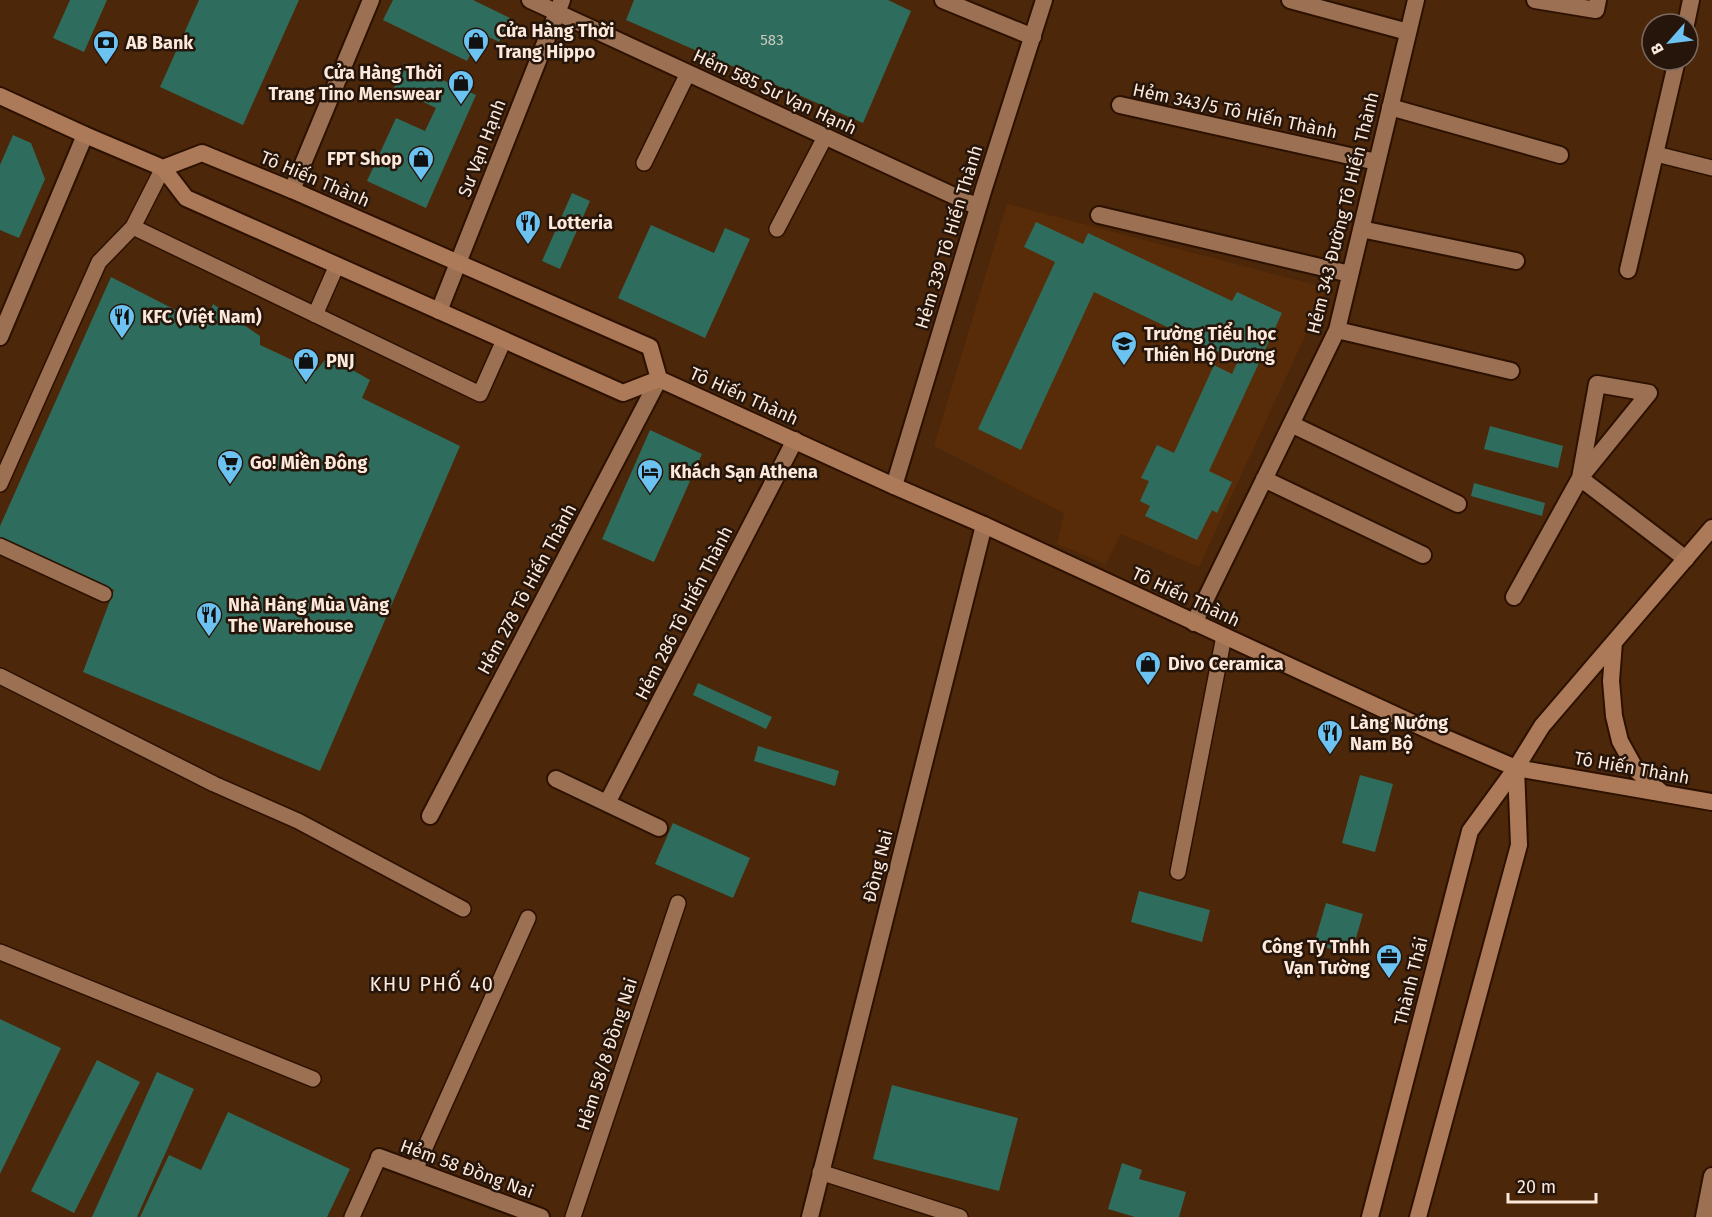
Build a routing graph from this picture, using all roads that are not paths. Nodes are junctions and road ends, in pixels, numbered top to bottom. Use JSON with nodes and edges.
{"nodes":[{"id":1,"x":371,"y":0,"type":"edge"},
{"id":2,"x":530,"y":0,"type":"edge"},
{"id":3,"x":943,"y":0,"type":"edge"},
{"id":4,"x":1044,"y":0,"type":"edge"},
{"id":5,"x":1290,"y":0,"type":"edge"},
{"id":6,"x":1416,"y":0,"type":"edge"},
{"id":7,"x":1535,"y":0,"type":"edge"},
{"id":8,"x":1597,"y":5,"type":"edge"},
{"id":9,"x":559,"y":6,"type":"edge"},
{"id":10,"x":1408,"y":32,"type":"junction"},
{"id":11,"x":1033,"y":37,"type":"junction"},
{"id":12,"x":1674,"y":72,"type":"edge"},
{"id":13,"x":688,"y":74,"type":"junction"},
{"id":14,"x":0,"y":96,"type":"edge"},
{"id":15,"x":1120,"y":105,"type":"dead end"},
{"id":16,"x":1390,"y":107,"type":"junction"},
{"id":17,"x":86,"y":135,"type":"junction"},
{"id":18,"x":825,"y":137,"type":"junction"},
{"id":19,"x":1656,"y":154,"type":"junction"},
{"id":20,"x":1560,"y":155,"type":"dead end"},
{"id":21,"x":1377,"y":162,"type":"junction"},
{"id":22,"x":644,"y":164,"type":"dead end"},
{"id":23,"x":162,"y":168,"type":"junction"},
{"id":24,"x":1712,"y":168,"type":"edge"},
{"id":25,"x":292,"y":190,"type":"junction"},
{"id":26,"x":978,"y":207,"type":"junction"},
{"id":27,"x":1099,"y":215,"type":"dead end"},
{"id":28,"x":133,"y":227,"type":"junction"},
{"id":29,"x":777,"y":228,"type":"dead end"},
{"id":30,"x":1361,"y":229,"type":"junction"},
{"id":31,"x":1516,"y":261,"type":"dead end"},
{"id":32,"x":458,"y":262,"type":"junction"},
{"id":33,"x":337,"y":265,"type":"junction"},
{"id":34,"x":1628,"y":270,"type":"dead end"},
{"id":35,"x":1350,"y":274,"type":"junction"},
{"id":36,"x":439,"y":311,"type":"junction"},
{"id":37,"x":315,"y":315,"type":"junction"},
{"id":38,"x":1337,"y":330,"type":"junction"},
{"id":39,"x":0,"y":337,"type":"edge"},
{"id":40,"x":504,"y":340,"type":"junction"},
{"id":41,"x":1511,"y":371,"type":"dead end"},
{"id":42,"x":659,"y":379,"type":"junction"},
{"id":43,"x":1291,"y":424,"type":"junction"},
{"id":44,"x":795,"y":440,"type":"junction"},
{"id":45,"x":1580,"y":478,"type":"junction"},
{"id":46,"x":1264,"y":479,"type":"junction"},
{"id":47,"x":0,"y":484,"type":"edge"},
{"id":48,"x":894,"y":486,"type":"junction"},
{"id":49,"x":1458,"y":504,"type":"dead end"},
{"id":50,"x":984,"y":525,"type":"junction"},
{"id":51,"x":1712,"y":528,"type":"edge"},
{"id":52,"x":0,"y":546,"type":"edge"},
{"id":53,"x":1423,"y":555,"type":"dead end"},
{"id":54,"x":1686,"y":559,"type":"junction"},
{"id":55,"x":104,"y":594,"type":"dead end"},
{"id":56,"x":1514,"y":597,"type":"dead end"},
{"id":57,"x":1194,"y":623,"type":"junction"},
{"id":58,"x":1224,"y":636,"type":"junction"},
{"id":59,"x":1614,"y":642,"type":"junction"},
{"id":60,"x":0,"y":676,"type":"edge"},
{"id":61,"x":1516,"y":768,"type":"junction"},
{"id":62,"x":556,"y":779,"type":"dead end"},
{"id":63,"x":1662,"y":793,"type":"junction"},
{"id":64,"x":1712,"y":802,"type":"edge"},
{"id":65,"x":607,"y":803,"type":"junction"},
{"id":66,"x":430,"y":816,"type":"dead end"},
{"id":67,"x":659,"y":828,"type":"dead end"},
{"id":68,"x":1178,"y":872,"type":"dead end"},
{"id":69,"x":678,"y":903,"type":"dead end"},
{"id":70,"x":463,"y":909,"type":"dead end"},
{"id":71,"x":528,"y":918,"type":"dead end"},
{"id":72,"x":0,"y":952,"type":"edge"},
{"id":73,"x":313,"y":1079,"type":"dead end"},
{"id":74,"x":378,"y":1157,"type":"joint"},
{"id":75,"x":415,"y":1170,"type":"junction"},
{"id":76,"x":820,"y":1172,"type":"junction"},
{"id":77,"x":1712,"y":1176,"type":"edge"},
{"id":78,"x":352,"y":1217,"type":"edge"},
{"id":79,"x":541,"y":1217,"type":"edge"},
{"id":80,"x":573,"y":1217,"type":"edge"},
{"id":81,"x":810,"y":1217,"type":"edge"},
{"id":82,"x":960,"y":1217,"type":"edge"},
{"id":83,"x":1370,"y":1217,"type":"edge"},
{"id":84,"x":1418,"y":1217,"type":"edge"},
{"id":85,"x":1704,"y":1217,"type":"edge"}],
"edges":[{"from":1,"to":25,"type":"street"},
{"from":2,"to":9,"type":"street","name":"Hẻm 585 Sư Vạn Hạnh"},
{"from":3,"to":11,"type":"street"},
{"from":4,"to":11,"type":"street","name":"Hẻm 339 Tô Hiến Thành"},
{"from":5,"to":10,"type":"street"},
{"from":6,"to":10,"type":"street","name":"Hẻm 343 Đường Tô Hiến Thành"},
{"from":7,"to":8,"type":"street"},
{"from":9,"to":13,"type":"street","name":"Hẻm 585 Sư Vạn Hạnh"},
{"from":9,"to":32,"type":"street","name":"Sư Vạn Hạnh"},
{"from":10,"to":16,"type":"street","name":"Hẻm 343 Đường Tô Hiến Thành"},
{"from":11,"to":26,"type":"street","name":"Hẻm 339 Tô Hiến Thành"},
{"from":12,"to":19,"type":"street"},
{"from":13,"to":18,"type":"street","name":"Hẻm 585 Sư Vạn Hạnh"},
{"from":13,"to":22,"type":"lane"},
{"from":14,"to":17,"type":"main road"},
{"from":15,"to":21,"type":"street","name":"Hẻm 343/5 Tô Hiến Thành"},
{"from":16,"to":20,"type":"street"},
{"from":16,"to":21,"type":"street","name":"Hẻm 343 Đường Tô Hiến Thành"},
{"from":17,"to":23,"type":"main road"},
{"from":17,"to":39,"type":"street"},
{"from":18,"to":26,"type":"street","name":"Hẻm 585 Sư Vạn Hạnh"},
{"from":18,"to":29,"type":"lane"},
{"from":19,"to":24,"type":"lane"},
{"from":19,"to":34,"type":"street"},
{"from":21,"to":30,"type":"street","name":"Hẻm 343 Đường Tô Hiến Thành"},
{"from":23,"to":25,"type":"main road","name":"Tô Hiến Thành"},
{"from":23,"to":28,"type":"lane"},
{"from":23,"to":33,"type":"main road"},
{"from":25,"to":32,"type":"main road","name":"Tô Hiến Thành"},
{"from":26,"to":48,"type":"street","name":"Hẻm 339 Tô Hiến Thành"},
{"from":27,"to":35,"type":"street"},
{"from":28,"to":37,"type":"lane"},
{"from":28,"to":47,"type":"lane"},
{"from":30,"to":31,"type":"street"},
{"from":30,"to":35,"type":"street","name":"Hẻm 343 Đường Tô Hiến Thành"},
{"from":32,"to":36,"type":"street","name":"Sư Vạn Hạnh"},
{"from":32,"to":42,"type":"main road","name":"Tô Hiến Thành"},
{"from":33,"to":36,"type":"main road"},
{"from":33,"to":37,"type":"lane"},
{"from":35,"to":38,"type":"street","name":"Hẻm 343 Đường Tô Hiến Thành"},
{"from":36,"to":40,"type":"main road"},
{"from":37,"to":40,"type":"lane"},
{"from":38,"to":41,"type":"street"},
{"from":38,"to":43,"type":"street","name":"Hẻm 343 Đường Tô Hiến Thành"},
{"from":40,"to":42,"type":"main road"},
{"from":42,"to":44,"type":"main road","name":"Tô Hiến Thành"},
{"from":42,"to":66,"type":"street","name":"Hẻm 278 Tô Hiến Thành"},
{"from":43,"to":46,"type":"street","name":"Hẻm 343 Đường Tô Hiến Thành"},
{"from":43,"to":49,"type":"street"},
{"from":44,"to":48,"type":"main road","name":"Tô Hiến Thành"},
{"from":44,"to":65,"type":"street","name":"Hẻm 286 Tô Hiến Thành"},
{"from":45,"to":45,"type":"street"},
{"from":45,"to":54,"type":"street"},
{"from":45,"to":56,"type":"street"},
{"from":46,"to":53,"type":"street"},
{"from":46,"to":57,"type":"street","name":"Hẻm 343 Đường Tô Hiến Thành"},
{"from":48,"to":50,"type":"main road","name":"Tô Hiến Thành"},
{"from":50,"to":57,"type":"main road","name":"Tô Hiến Thành"},
{"from":50,"to":76,"type":"street","name":"Đồng Nai"},
{"from":51,"to":54,"type":"main road","name":"Thành Thái"},
{"from":52,"to":55,"type":"lane"},
{"from":54,"to":59,"type":"main road","name":"Thành Thái"},
{"from":57,"to":58,"type":"main road","name":"Tô Hiến Thành"},
{"from":58,"to":61,"type":"main road","name":"Tô Hiến Thành"},
{"from":58,"to":68,"type":"lane"},
{"from":59,"to":61,"type":"main road","name":"Thành Thái"},
{"from":59,"to":63,"type":"main road"},
{"from":60,"to":70,"type":"lane"},
{"from":61,"to":63,"type":"main road","name":"Tô Hiến Thành"},
{"from":61,"to":83,"type":"main road","name":"Thành Thái"},
{"from":61,"to":84,"type":"main road"},
{"from":62,"to":65,"type":"street"},
{"from":63,"to":64,"type":"main road","name":"Tô Hiến Thành"},
{"from":65,"to":67,"type":"street"},
{"from":69,"to":80,"type":"lane","name":"Hẻm 58/8 Đồng Nai"},
{"from":71,"to":75,"type":"lane"},
{"from":72,"to":73,"type":"lane"},
{"from":74,"to":75,"type":"street","name":"Hẻm 58 Đồng Nai"},
{"from":74,"to":78,"type":"lane"},
{"from":75,"to":79,"type":"street","name":"Hẻm 58 Đồng Nai"},
{"from":76,"to":81,"type":"street","name":"Đồng Nai"},
{"from":76,"to":82,"type":"lane"},
{"from":77,"to":85,"type":"street"}]}
